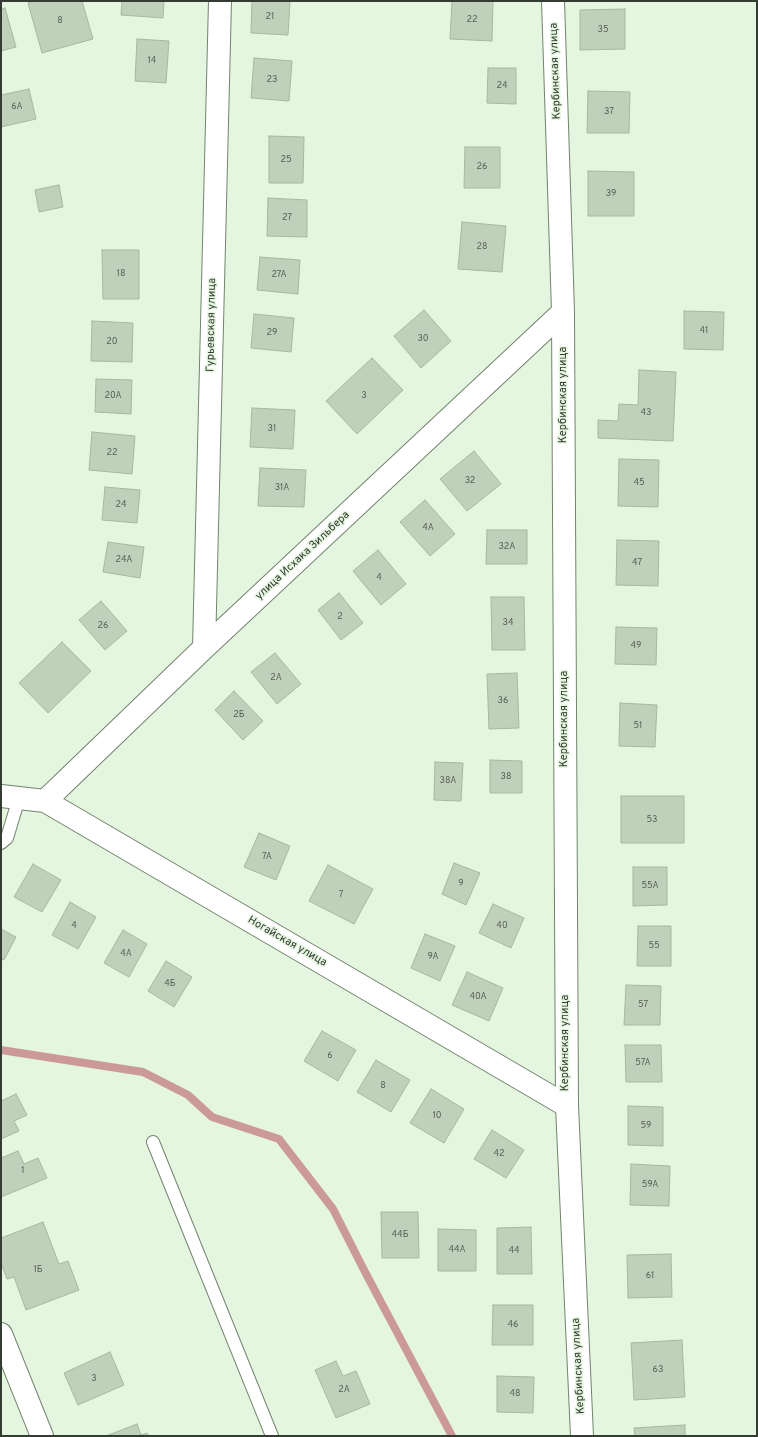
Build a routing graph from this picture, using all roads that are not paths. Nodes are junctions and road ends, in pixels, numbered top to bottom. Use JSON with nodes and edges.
{"nodes":[{"id":1,"x":220,"y":1,"type":"edge"},
{"id":2,"x":553,"y":1,"type":"edge"},
{"id":3,"x":564,"y":312,"type":"junction"},
{"id":4,"x":204,"y":648,"type":"junction"},
{"id":5,"x":10,"y":797,"type":"edge"},
{"id":6,"x":45,"y":801,"type":"junction"},
{"id":7,"x":1,"y":843,"type":"edge"},
{"id":8,"x":567,"y":1106,"type":"junction"},
{"id":9,"x":153,"y":1142,"type":"dead end"},
{"id":10,"x":1,"y":1334,"type":"edge"},
{"id":11,"x":42,"y":1436,"type":"edge"},
{"id":12,"x":272,"y":1436,"type":"edge"},
{"id":13,"x":582,"y":1436,"type":"edge"}],
"edges":[{"from":1,"to":4,"type":"street","name":"Гурьевская улица"},
{"from":2,"to":3,"type":"street","name":"Кербинская улица"},
{"from":3,"to":4,"type":"street","name":"улица Исхака Зильбера"},
{"from":3,"to":8,"type":"street","name":"Кербинская улица"},
{"from":4,"to":6,"type":"street","name":"улица Исхака Зильбера"},
{"from":5,"to":6,"type":"street","name":"Ногайская улица"},
{"from":5,"to":7,"type":"lane"},
{"from":6,"to":8,"type":"street","name":"Ногайская улица"},
{"from":8,"to":13,"type":"street","name":"Кербинская улица"},
{"from":9,"to":12,"type":"lane"},
{"from":10,"to":11,"type":"street"}]}
